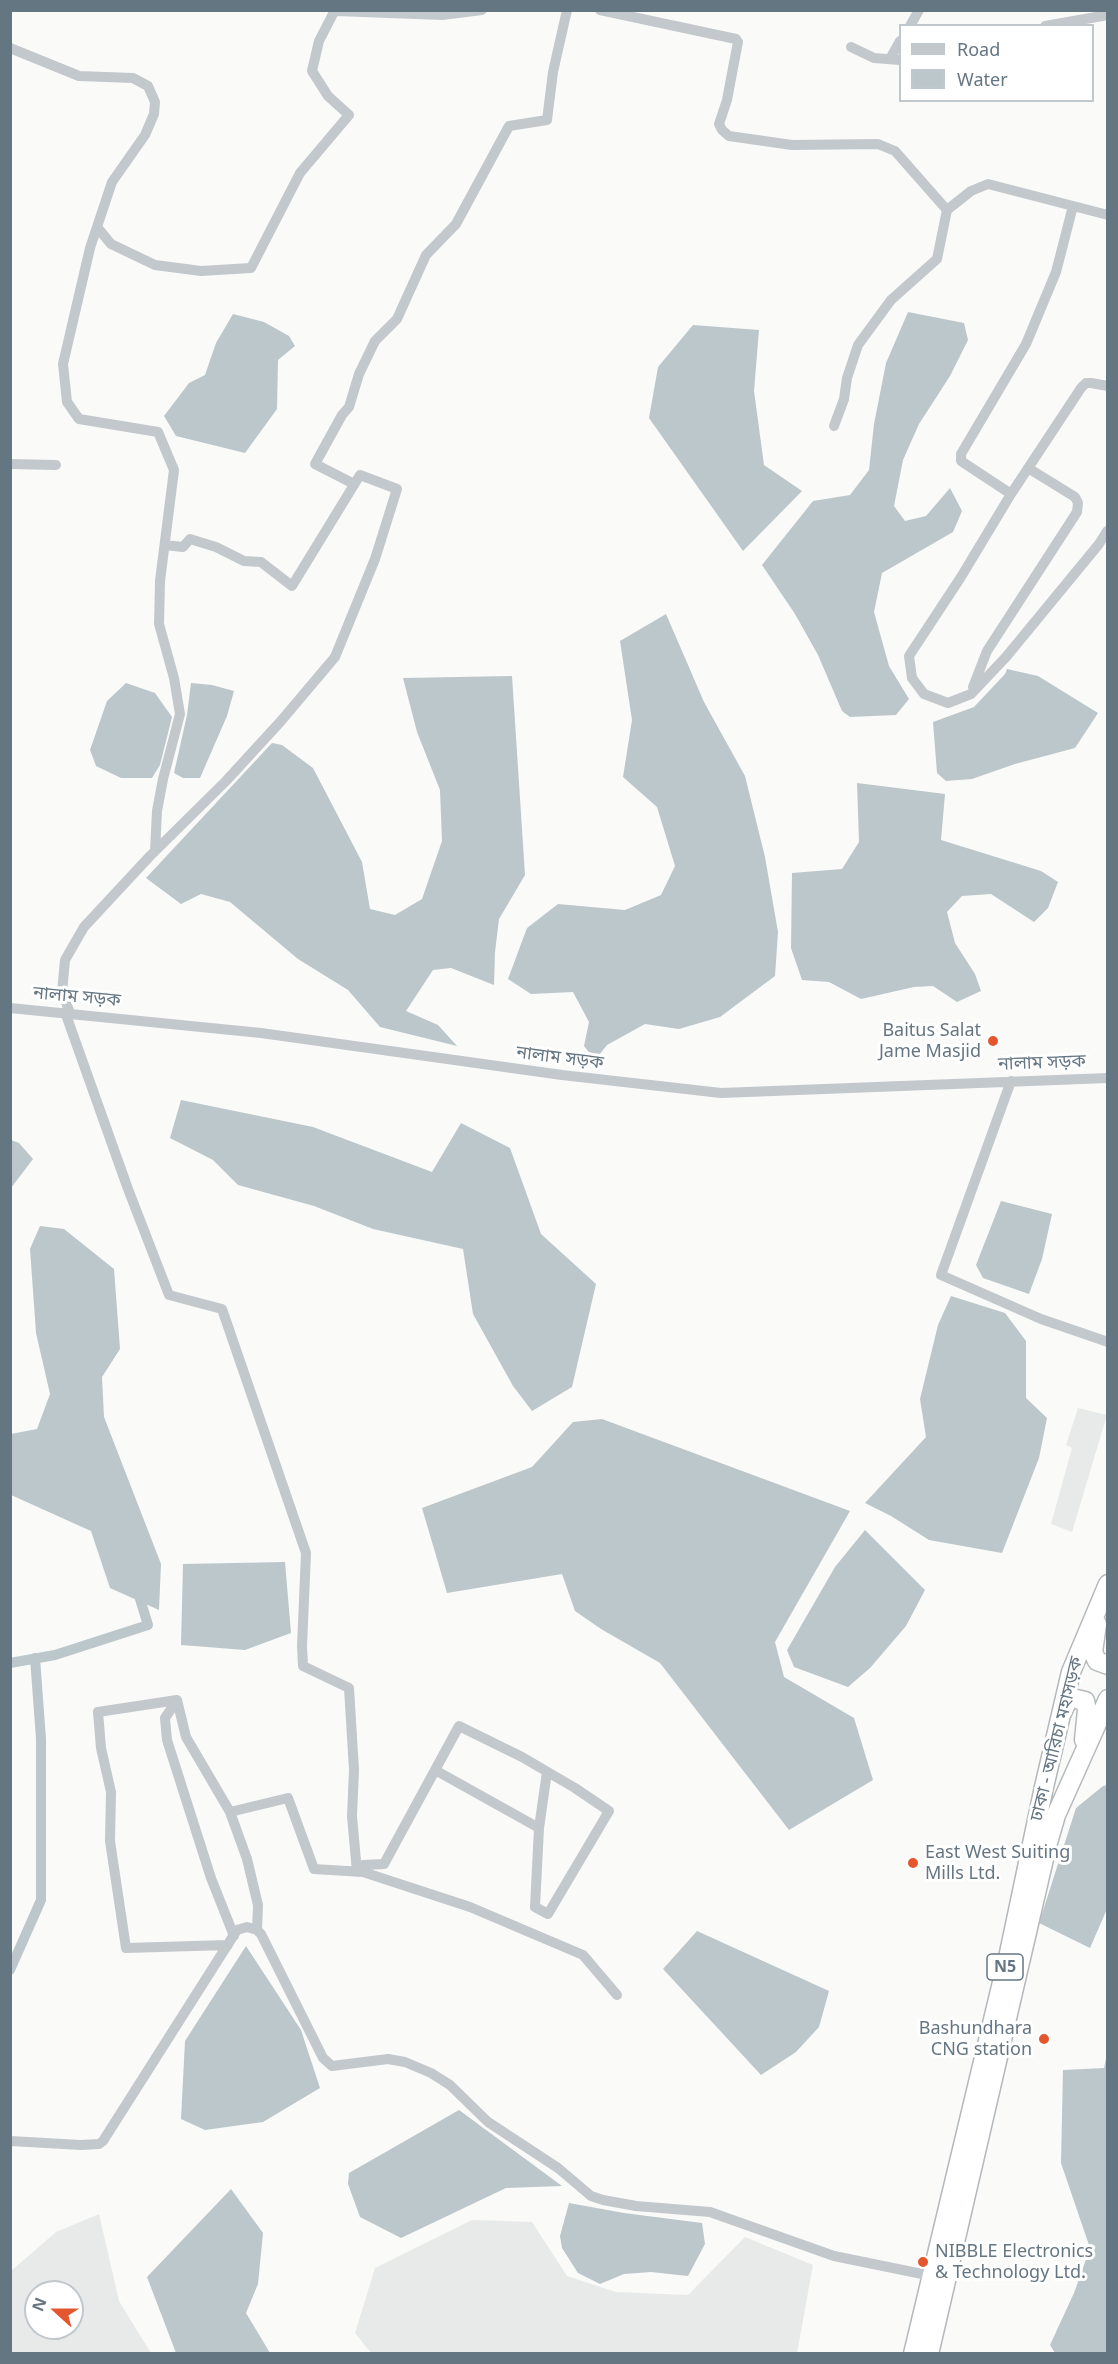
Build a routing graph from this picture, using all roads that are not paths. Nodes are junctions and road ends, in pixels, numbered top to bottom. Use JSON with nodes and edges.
{"nodes":[{"id":1,"x":482,"y":10,"type":"edge"},
{"id":2,"x":567,"y":10,"type":"edge"},
{"id":3,"x":600,"y":10,"type":"edge"},
{"id":4,"x":919,"y":10,"type":"edge"},
{"id":5,"x":336,"y":11,"type":"edge"},
{"id":6,"x":1107,"y":15,"type":"edge"},
{"id":7,"x":911,"y":24,"type":"edge"},
{"id":8,"x":1056,"y":24,"type":"edge"},
{"id":9,"x":851,"y":47,"type":"dead end"},
{"id":10,"x":10,"y":48,"type":"edge"},
{"id":11,"x":895,"y":59,"type":"edge"},
{"id":12,"x":1073,"y":206,"type":"junction"},
{"id":13,"x":947,"y":210,"type":"junction"},
{"id":14,"x":1107,"y":215,"type":"edge"},
{"id":15,"x":97,"y":227,"type":"junction"},
{"id":16,"x":1107,"y":386,"type":"edge"},
{"id":17,"x":834,"y":426,"type":"dead end"},
{"id":18,"x":10,"y":464,"type":"edge"},
{"id":19,"x":56,"y":465,"type":"dead end"},
{"id":20,"x":1028,"y":468,"type":"junction"},
{"id":21,"x":354,"y":484,"type":"junction"},
{"id":22,"x":1011,"y":494,"type":"junction"},
{"id":23,"x":1107,"y":530,"type":"edge"},
{"id":24,"x":165,"y":545,"type":"junction"},
{"id":25,"x":971,"y":694,"type":"junction"},
{"id":26,"x":155,"y":851,"type":"junction"},
{"id":27,"x":11,"y":1008,"type":"edge"},
{"id":28,"x":67,"y":1013,"type":"junction"},
{"id":29,"x":1107,"y":1078,"type":"edge"},
{"id":30,"x":1011,"y":1081,"type":"junction"},
{"id":31,"x":1107,"y":1342,"type":"edge"},
{"id":32,"x":1105,"y":1592,"type":"edge"},
{"id":33,"x":1107,"y":1665,"type":"edge"},
{"id":34,"x":1107,"y":1699,"type":"edge"},
{"id":35,"x":177,"y":1700,"type":"junction"},
{"id":36,"x":1061,"y":1715,"type":"junction"},
{"id":37,"x":1082,"y":1760,"type":"junction"},
{"id":38,"x":435,"y":1770,"type":"junction"},
{"id":39,"x":547,"y":1772,"type":"junction"},
{"id":40,"x":230,"y":1812,"type":"junction"},
{"id":41,"x":539,"y":1828,"type":"junction"},
{"id":42,"x":360,"y":1872,"type":"junction"},
{"id":43,"x":257,"y":1930,"type":"junction"},
{"id":44,"x":231,"y":1941,"type":"junction"},
{"id":45,"x":617,"y":1995,"type":"dead end"},
{"id":46,"x":10,"y":2140,"type":"edge"},
{"id":47,"x":932,"y":2276,"type":"junction"},
{"id":48,"x":913,"y":2354,"type":"edge"},
{"id":49,"x":929,"y":2354,"type":"edge"}],
"edges":[{"from":1,"to":5,"type":"street"},
{"from":2,"to":21,"type":"street"},
{"from":3,"to":13,"type":"street"},
{"from":4,"to":7,"type":"street"},
{"from":5,"to":15,"type":"street"},
{"from":6,"to":8,"type":"street"},
{"from":9,"to":11,"type":"street"},
{"from":10,"to":15,"type":"street"},
{"from":12,"to":13,"type":"street"},
{"from":12,"to":14,"type":"street"},
{"from":12,"to":22,"type":"street"},
{"from":13,"to":17,"type":"street"},
{"from":15,"to":24,"type":"street"},
{"from":16,"to":20,"type":"street"},
{"from":18,"to":19,"type":"street"},
{"from":20,"to":22,"type":"street"},
{"from":20,"to":25,"type":"street"},
{"from":21,"to":24,"type":"street"},
{"from":21,"to":26,"type":"street"},
{"from":22,"to":25,"type":"street"},
{"from":23,"to":25,"type":"street"},
{"from":24,"to":26,"type":"street"},
{"from":26,"to":28,"type":"street"},
{"from":27,"to":28,"type":"street","name":"নালাম সড়ক"},
{"from":28,"to":30,"type":"street","name":"নালাম সড়ক"},
{"from":28,"to":42,"type":"street"},
{"from":29,"to":30,"type":"street","name":"নালাম সড়ক"},
{"from":30,"to":31,"type":"street"},
{"from":32,"to":33,"type":"highway"},
{"from":32,"to":36,"type":"highway","name":"ঢাকা - আরিচা মহাসড়ক","number":"N5"},
{"from":34,"to":37,"type":"highway","number":"N5"},
{"from":35,"to":40,"type":"street"},
{"from":35,"to":44,"type":"street"},
{"from":35,"to":44,"type":"street"},
{"from":36,"to":37,"type":"highway"},
{"from":36,"to":47,"type":"highway","name":"ঢাকা - আরিচা মহাসড়ক","number":"N5"},
{"from":37,"to":49,"type":"highway","number":"N5"},
{"from":38,"to":39,"type":"street"},
{"from":38,"to":41,"type":"street"},
{"from":38,"to":42,"type":"street"},
{"from":39,"to":41,"type":"street"},
{"from":39,"to":41,"type":"street"},
{"from":40,"to":42,"type":"street"},
{"from":40,"to":43,"type":"street"},
{"from":42,"to":45,"type":"street"},
{"from":43,"to":44,"type":"street"},
{"from":43,"to":47,"type":"street"},
{"from":44,"to":46,"type":"street"},
{"from":47,"to":48,"type":"highway","name":"ঢাকা - আরিচা মহাসড়ক","number":"N5"}]}
